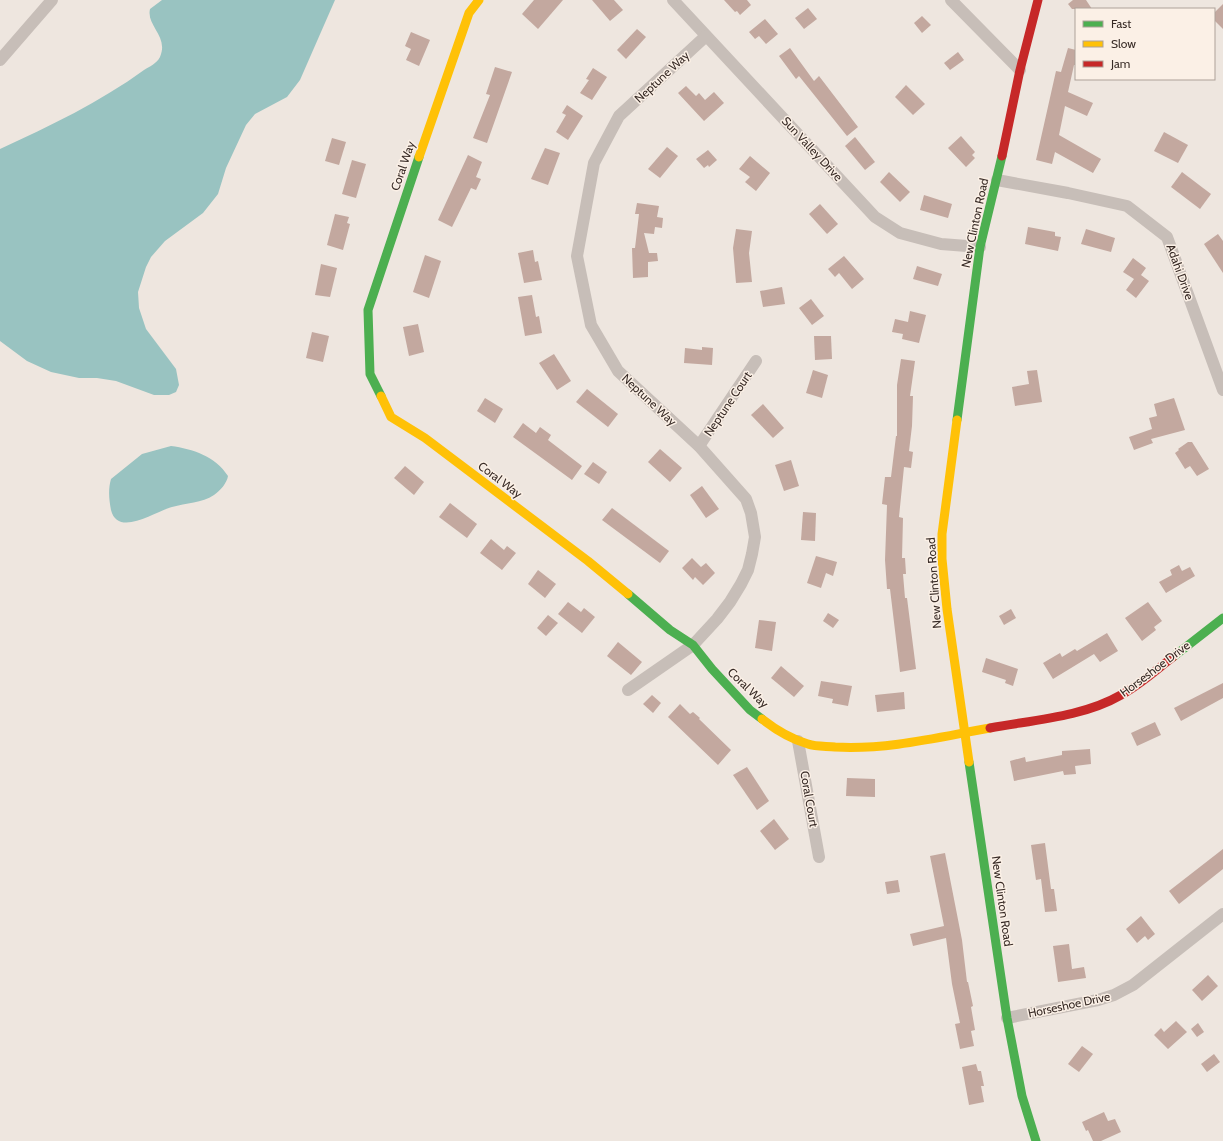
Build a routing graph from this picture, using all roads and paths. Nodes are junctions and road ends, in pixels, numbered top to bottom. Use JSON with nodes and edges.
{"nodes":[{"id":1,"x":52,"y":0,"type":"edge"},
{"id":2,"x":480,"y":0,"type":"edge"},
{"id":3,"x":673,"y":0,"type":"edge"},
{"id":4,"x":951,"y":0,"type":"edge"},
{"id":5,"x":1038,"y":0,"type":"edge"},
{"id":6,"x":706,"y":36,"type":"junction"},
{"id":7,"x":0,"y":60,"type":"edge"},
{"id":8,"x":1020,"y":70,"type":"junction"},
{"id":9,"x":997,"y":180,"type":"junction"},
{"id":10,"x":980,"y":247,"type":"junction"},
{"id":11,"x":756,"y":361,"type":"dead end"},
{"id":12,"x":1223,"y":390,"type":"edge"},
{"id":13,"x":699,"y":446,"type":"junction"},
{"id":14,"x":1223,"y":618,"type":"edge"},
{"id":15,"x":693,"y":645,"type":"junction"},
{"id":16,"x":628,"y":690,"type":"dead end"},
{"id":17,"x":965,"y":732,"type":"junction"},
{"id":18,"x":798,"y":741,"type":"junction"},
{"id":19,"x":819,"y":857,"type":"dead end"},
{"id":20,"x":1223,"y":914,"type":"edge"},
{"id":21,"x":1007,"y":1018,"type":"junction"},
{"id":22,"x":1036,"y":1141,"type":"edge"}],
"edges":[{"from":1,"to":7,"type":"street"},
{"from":2,"to":15,"type":"street","name":"Coral Way"},
{"from":3,"to":6,"type":"street","name":"Sun Valley Drive"},
{"from":4,"to":8,"type":"street"},
{"from":5,"to":8,"type":"street","name":"New Clinton Road"},
{"from":6,"to":10,"type":"street","name":"Sun Valley Drive"},
{"from":6,"to":13,"type":"street","name":"Neptune Way"},
{"from":8,"to":9,"type":"street","name":"New Clinton Road"},
{"from":9,"to":10,"type":"street","name":"New Clinton Road"},
{"from":9,"to":12,"type":"street","name":"Adahi Drive"},
{"from":10,"to":17,"type":"street","name":"New Clinton Road"},
{"from":11,"to":13,"type":"street","name":"Neptune Court"},
{"from":13,"to":15,"type":"street","name":"Neptune Way"},
{"from":14,"to":17,"type":"street","name":"Horseshoe Drive"},
{"from":15,"to":16,"type":"street","name":"Neptune Way"},
{"from":15,"to":18,"type":"street","name":"Coral Way"},
{"from":17,"to":18,"type":"street","name":"Coral Way"},
{"from":17,"to":21,"type":"street","name":"New Clinton Road"},
{"from":18,"to":19,"type":"street","name":"Coral Court"},
{"from":20,"to":21,"type":"street","name":"Horseshoe Drive"},
{"from":21,"to":22,"type":"street","name":"New Clinton Road"}]}
